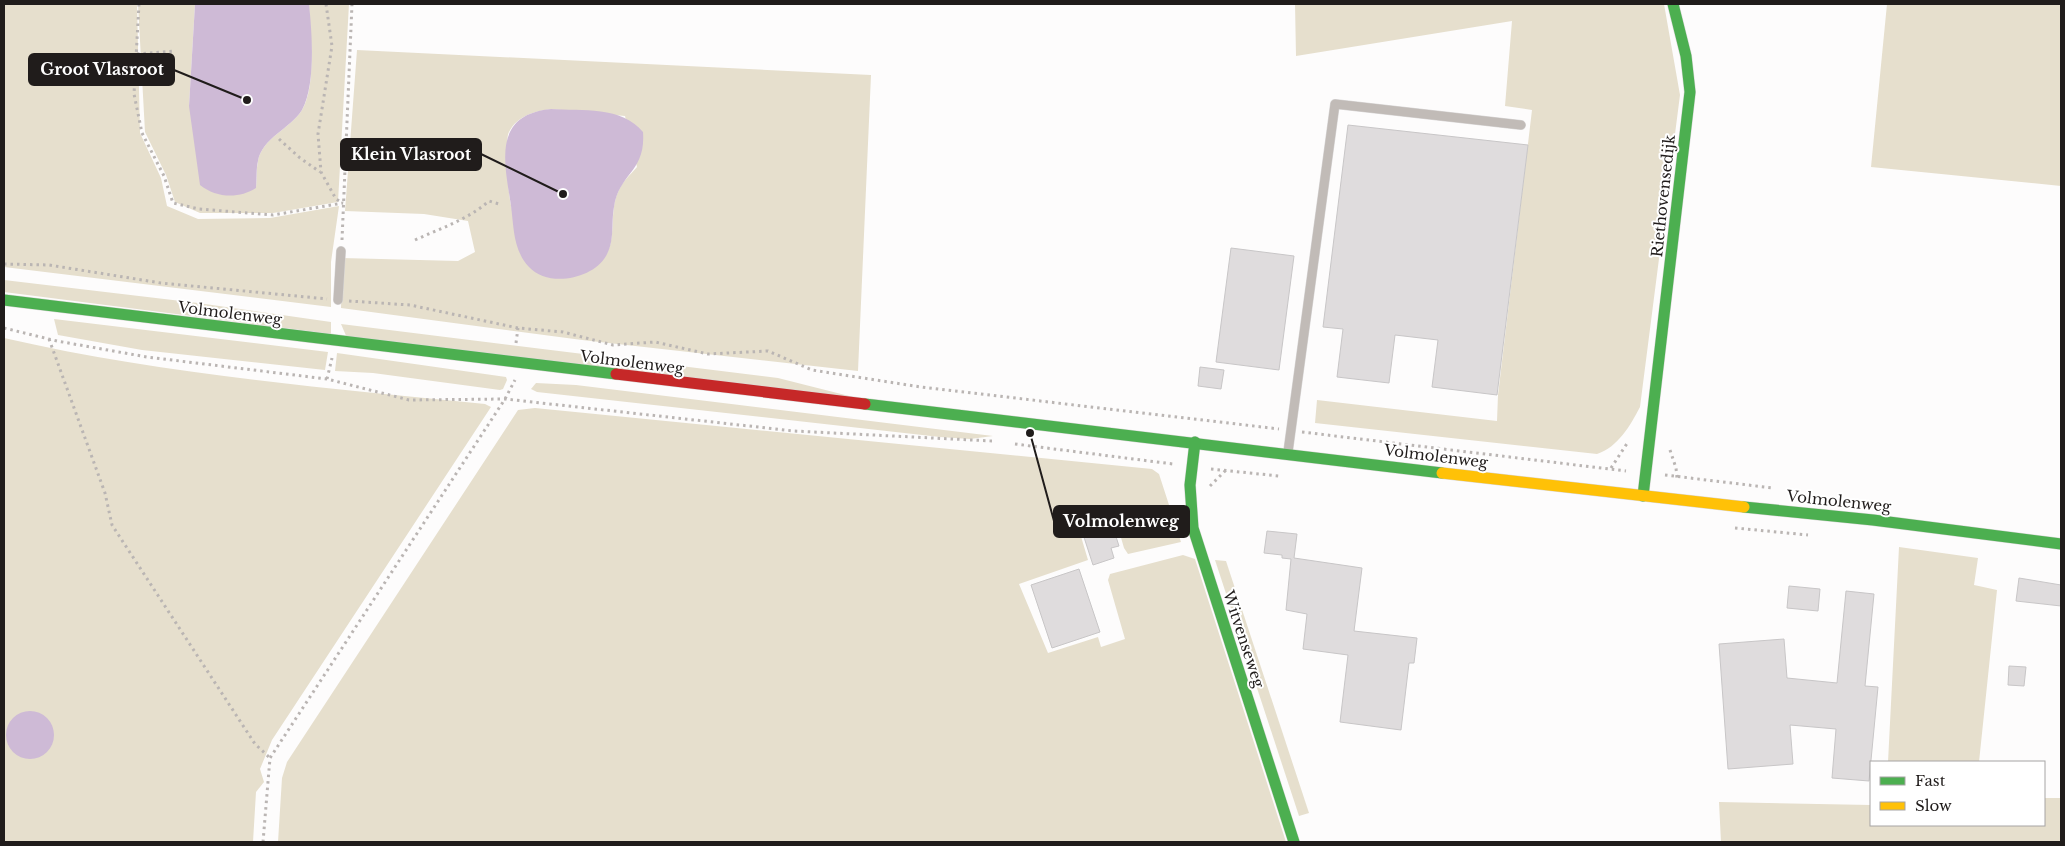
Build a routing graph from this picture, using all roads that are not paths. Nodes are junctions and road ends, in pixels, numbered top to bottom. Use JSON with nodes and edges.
{"nodes":[{"id":1,"x":1673,"y":4,"type":"edge"},
{"id":2,"x":1521,"y":125,"type":"dead end"},
{"id":3,"x":341,"y":251,"type":"road end"},
{"id":4,"x":4,"y":300,"type":"edge"},
{"id":5,"x":338,"y":300,"type":"road end"},
{"id":6,"x":1195,"y":442,"type":"junction"},
{"id":7,"x":1288,"y":453,"type":"junction"},
{"id":8,"x":1643,"y":496,"type":"junction"},
{"id":9,"x":2061,"y":544,"type":"edge"},
{"id":10,"x":1294,"y":842,"type":"edge"}],
"edges":[{"from":1,"to":8,"type":"street","name":"Riethovensedijk"},
{"from":2,"to":7,"type":"lane"},
{"from":3,"to":5,"type":"lane"},
{"from":4,"to":6,"type":"street","name":"Volmolenweg"},
{"from":6,"to":7,"type":"street","name":"Volmolenweg"},
{"from":6,"to":10,"type":"street","name":"Witvenseweg"},
{"from":7,"to":8,"type":"street","name":"Volmolenweg"},
{"from":8,"to":9,"type":"street","name":"Volmolenweg"}]}
